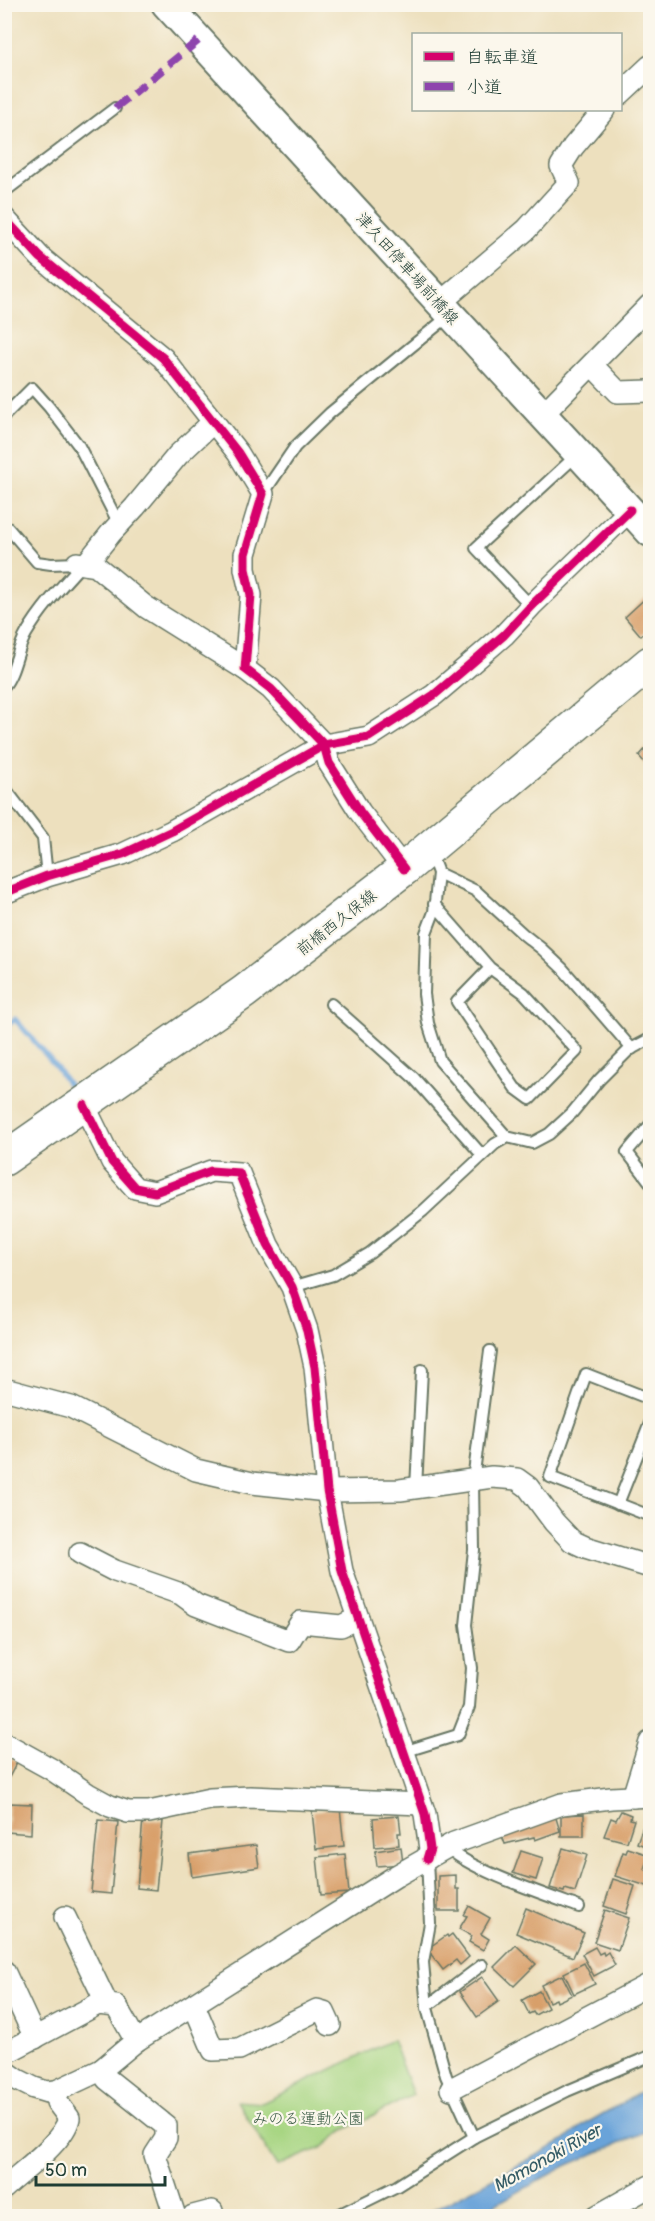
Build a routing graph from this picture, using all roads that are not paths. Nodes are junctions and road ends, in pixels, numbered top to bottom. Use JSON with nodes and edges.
{"nodes":[{"id":1,"x":166,"y":4,"type":"edge"},
{"id":2,"x":651,"y":66,"type":"edge"},
{"id":3,"x":622,"y":93,"type":"edge"},
{"id":4,"x":115,"y":108,"type":"dead end"},
{"id":5,"x":603,"y":111,"type":"edge"},
{"id":6,"x":4,"y":192,"type":"edge"},
{"id":7,"x":4,"y":218,"type":"edge"},
{"id":8,"x":651,"y":305,"type":"edge"},
{"id":9,"x":446,"y":308,"type":"junction"},
{"id":10,"x":592,"y":365,"type":"junction"},
{"id":11,"x":651,"y":391,"type":"edge"},
{"id":12,"x":543,"y":414,"type":"junction"},
{"id":13,"x":4,"y":416,"type":"edge"},
{"id":14,"x":212,"y":423,"type":"junction"},
{"id":15,"x":578,"y":453,"type":"junction"},
{"id":16,"x":263,"y":494,"type":"junction"},
{"id":17,"x":630,"y":510,"type":"junction"},
{"id":18,"x":120,"y":524,"type":"junction"},
{"id":19,"x":8,"y":528,"type":"dead end"},
{"id":20,"x":651,"y":532,"type":"edge"},
{"id":21,"x":81,"y":564,"type":"junction"},
{"id":22,"x":531,"y":606,"type":"junction"},
{"id":23,"x":651,"y":663,"type":"edge"},
{"id":24,"x":245,"y":669,"type":"junction"},
{"id":25,"x":4,"y":686,"type":"edge"},
{"id":26,"x":324,"y":745,"type":"junction"},
{"id":27,"x":4,"y":787,"type":"edge"},
{"id":28,"x":433,"y":861,"type":"junction"},
{"id":29,"x":404,"y":869,"type":"junction"},
{"id":30,"x":47,"y":876,"type":"junction"},
{"id":31,"x":4,"y":893,"type":"edge"},
{"id":32,"x":434,"y":904,"type":"junction"},
{"id":33,"x":490,"y":968,"type":"junction"},
{"id":34,"x":332,"y":1004,"type":"dead end"},
{"id":35,"x":651,"y":1039,"type":"edge"},
{"id":36,"x":632,"y":1049,"type":"junction"},
{"id":37,"x":84,"y":1105,"type":"junction"},
{"id":38,"x":651,"y":1125,"type":"edge"},
{"id":39,"x":507,"y":1137,"type":"junction"},
{"id":40,"x":482,"y":1155,"type":"junction"},
{"id":41,"x":4,"y":1159,"type":"edge"},
{"id":42,"x":651,"y":1182,"type":"edge"},
{"id":43,"x":292,"y":1287,"type":"junction"},
{"id":44,"x":490,"y":1351,"type":"dead end"},
{"id":45,"x":422,"y":1370,"type":"dead end"},
{"id":46,"x":4,"y":1389,"type":"edge"},
{"id":47,"x":651,"y":1399,"type":"edge"},
{"id":48,"x":651,"y":1422,"type":"edge"},
{"id":49,"x":473,"y":1480,"type":"junction"},
{"id":50,"x":416,"y":1488,"type":"junction"},
{"id":51,"x":327,"y":1491,"type":"junction"},
{"id":52,"x":618,"y":1503,"type":"junction"},
{"id":53,"x":651,"y":1516,"type":"edge"},
{"id":54,"x":80,"y":1553,"type":"dead end"},
{"id":55,"x":651,"y":1567,"type":"edge"},
{"id":56,"x":358,"y":1618,"type":"junction"},
{"id":57,"x":651,"y":1742,"type":"edge"},
{"id":58,"x":4,"y":1743,"type":"edge"},
{"id":59,"x":403,"y":1752,"type":"junction"},
{"id":60,"x":642,"y":1796,"type":"edge"},
{"id":61,"x":421,"y":1804,"type":"junction"},
{"id":62,"x":448,"y":1847,"type":"junction"},
{"id":63,"x":427,"y":1859,"type":"junction"},
{"id":64,"x":579,"y":1907,"type":"dead end"},
{"id":65,"x":64,"y":1917,"type":"dead end"},
{"id":66,"x":482,"y":1965,"type":"dead end"},
{"id":67,"x":4,"y":1971,"type":"edge"},
{"id":68,"x":651,"y":1984,"type":"edge"},
{"id":69,"x":427,"y":2003,"type":"junction"},
{"id":70,"x":107,"y":2004,"type":"junction"},
{"id":71,"x":194,"y":2005,"type":"junction"},
{"id":72,"x":330,"y":2025,"type":"dead end"},
{"id":73,"x":35,"y":2038,"type":"junction"},
{"id":74,"x":136,"y":2042,"type":"junction"},
{"id":75,"x":4,"y":2054,"type":"edge"},
{"id":76,"x":651,"y":2056,"type":"edge"},
{"id":77,"x":4,"y":2070,"type":"edge"},
{"id":78,"x":101,"y":2070,"type":"junction"},
{"id":79,"x":451,"y":2089,"type":"junction"},
{"id":80,"x":56,"y":2091,"type":"junction"},
{"id":81,"x":474,"y":2137,"type":"junction"},
{"id":82,"x":651,"y":2186,"type":"edge"},
{"id":83,"x":4,"y":2188,"type":"edge"},
{"id":84,"x":176,"y":2217,"type":"edge"},
{"id":85,"x":336,"y":2217,"type":"edge"},
{"id":86,"x":597,"y":2217,"type":"edge"}],
"edges":[{"from":1,"to":9,"type":"main road","name":"津久田停車場前橋線"},
{"from":2,"to":3,"type":"street"},
{"from":4,"to":6,"type":"lane"},
{"from":5,"to":9,"type":"street"},
{"from":7,"to":14,"type":"street"},
{"from":8,"to":10,"type":"street"},
{"from":9,"to":12,"type":"main road","name":"津久田停車場前橋線"},
{"from":9,"to":16,"type":"lane"},
{"from":10,"to":11,"type":"street"},
{"from":10,"to":12,"type":"street"},
{"from":12,"to":15,"type":"main road","name":"津久田停車場前橋線"},
{"from":13,"to":18,"type":"lane"},
{"from":14,"to":16,"type":"street"},
{"from":14,"to":18,"type":"street"},
{"from":15,"to":17,"type":"main road","name":"津久田停車場前橋線"},
{"from":15,"to":22,"type":"lane"},
{"from":16,"to":24,"type":"street"},
{"from":17,"to":20,"type":"main road","name":"津久田停車場前橋線"},
{"from":17,"to":22,"type":"street"},
{"from":18,"to":21,"type":"street"},
{"from":19,"to":21,"type":"lane"},
{"from":21,"to":24,"type":"street"},
{"from":21,"to":25,"type":"lane"},
{"from":22,"to":26,"type":"street"},
{"from":23,"to":28,"type":"main road","name":"前橋西久保線"},
{"from":24,"to":26,"type":"street"},
{"from":26,"to":29,"type":"street"},
{"from":26,"to":30,"type":"street"},
{"from":27,"to":30,"type":"lane"},
{"from":28,"to":29,"type":"main road","name":"前橋西久保線"},
{"from":28,"to":32,"type":"lane"},
{"from":28,"to":36,"type":"lane"},
{"from":29,"to":37,"type":"main road","name":"前橋西久保線"},
{"from":30,"to":31,"type":"street"},
{"from":32,"to":33,"type":"lane"},
{"from":32,"to":39,"type":"lane"},
{"from":33,"to":33,"type":"lane"},
{"from":34,"to":40,"type":"lane"},
{"from":35,"to":36,"type":"lane"},
{"from":36,"to":39,"type":"lane"},
{"from":37,"to":41,"type":"main road","name":"前橋西久保線"},
{"from":37,"to":43,"type":"street"},
{"from":38,"to":42,"type":"lane"},
{"from":39,"to":40,"type":"lane"},
{"from":40,"to":43,"type":"lane"},
{"from":43,"to":51,"type":"street"},
{"from":44,"to":49,"type":"lane"},
{"from":45,"to":50,"type":"lane"},
{"from":46,"to":51,"type":"street"},
{"from":47,"to":52,"type":"lane"},
{"from":48,"to":52,"type":"lane"},
{"from":49,"to":50,"type":"street"},
{"from":49,"to":55,"type":"street"},
{"from":49,"to":59,"type":"lane"},
{"from":50,"to":51,"type":"street"},
{"from":51,"to":56,"type":"street"},
{"from":52,"to":53,"type":"lane"},
{"from":54,"to":56,"type":"street"},
{"from":56,"to":59,"type":"street"},
{"from":57,"to":60,"type":"street"},
{"from":58,"to":61,"type":"street"},
{"from":59,"to":61,"type":"street"},
{"from":60,"to":62,"type":"street"},
{"from":61,"to":63,"type":"street"},
{"from":62,"to":63,"type":"street"},
{"from":62,"to":64,"type":"lane"},
{"from":63,"to":69,"type":"lane"},
{"from":63,"to":71,"type":"street"},
{"from":65,"to":70,"type":"street"},
{"from":66,"to":69,"type":"lane"},
{"from":67,"to":73,"type":"street"},
{"from":68,"to":79,"type":"street"},
{"from":69,"to":79,"type":"lane"},
{"from":70,"to":73,"type":"street"},
{"from":70,"to":74,"type":"street"},
{"from":71,"to":72,"type":"street"},
{"from":71,"to":74,"type":"street"},
{"from":73,"to":75,"type":"street"},
{"from":74,"to":78,"type":"street"},
{"from":76,"to":81,"type":"lane"},
{"from":77,"to":80,"type":"street"},
{"from":78,"to":80,"type":"street"},
{"from":78,"to":84,"type":"street"},
{"from":79,"to":81,"type":"lane"},
{"from":80,"to":83,"type":"street"},
{"from":81,"to":85,"type":"lane"},
{"from":82,"to":86,"type":"street"}]}
